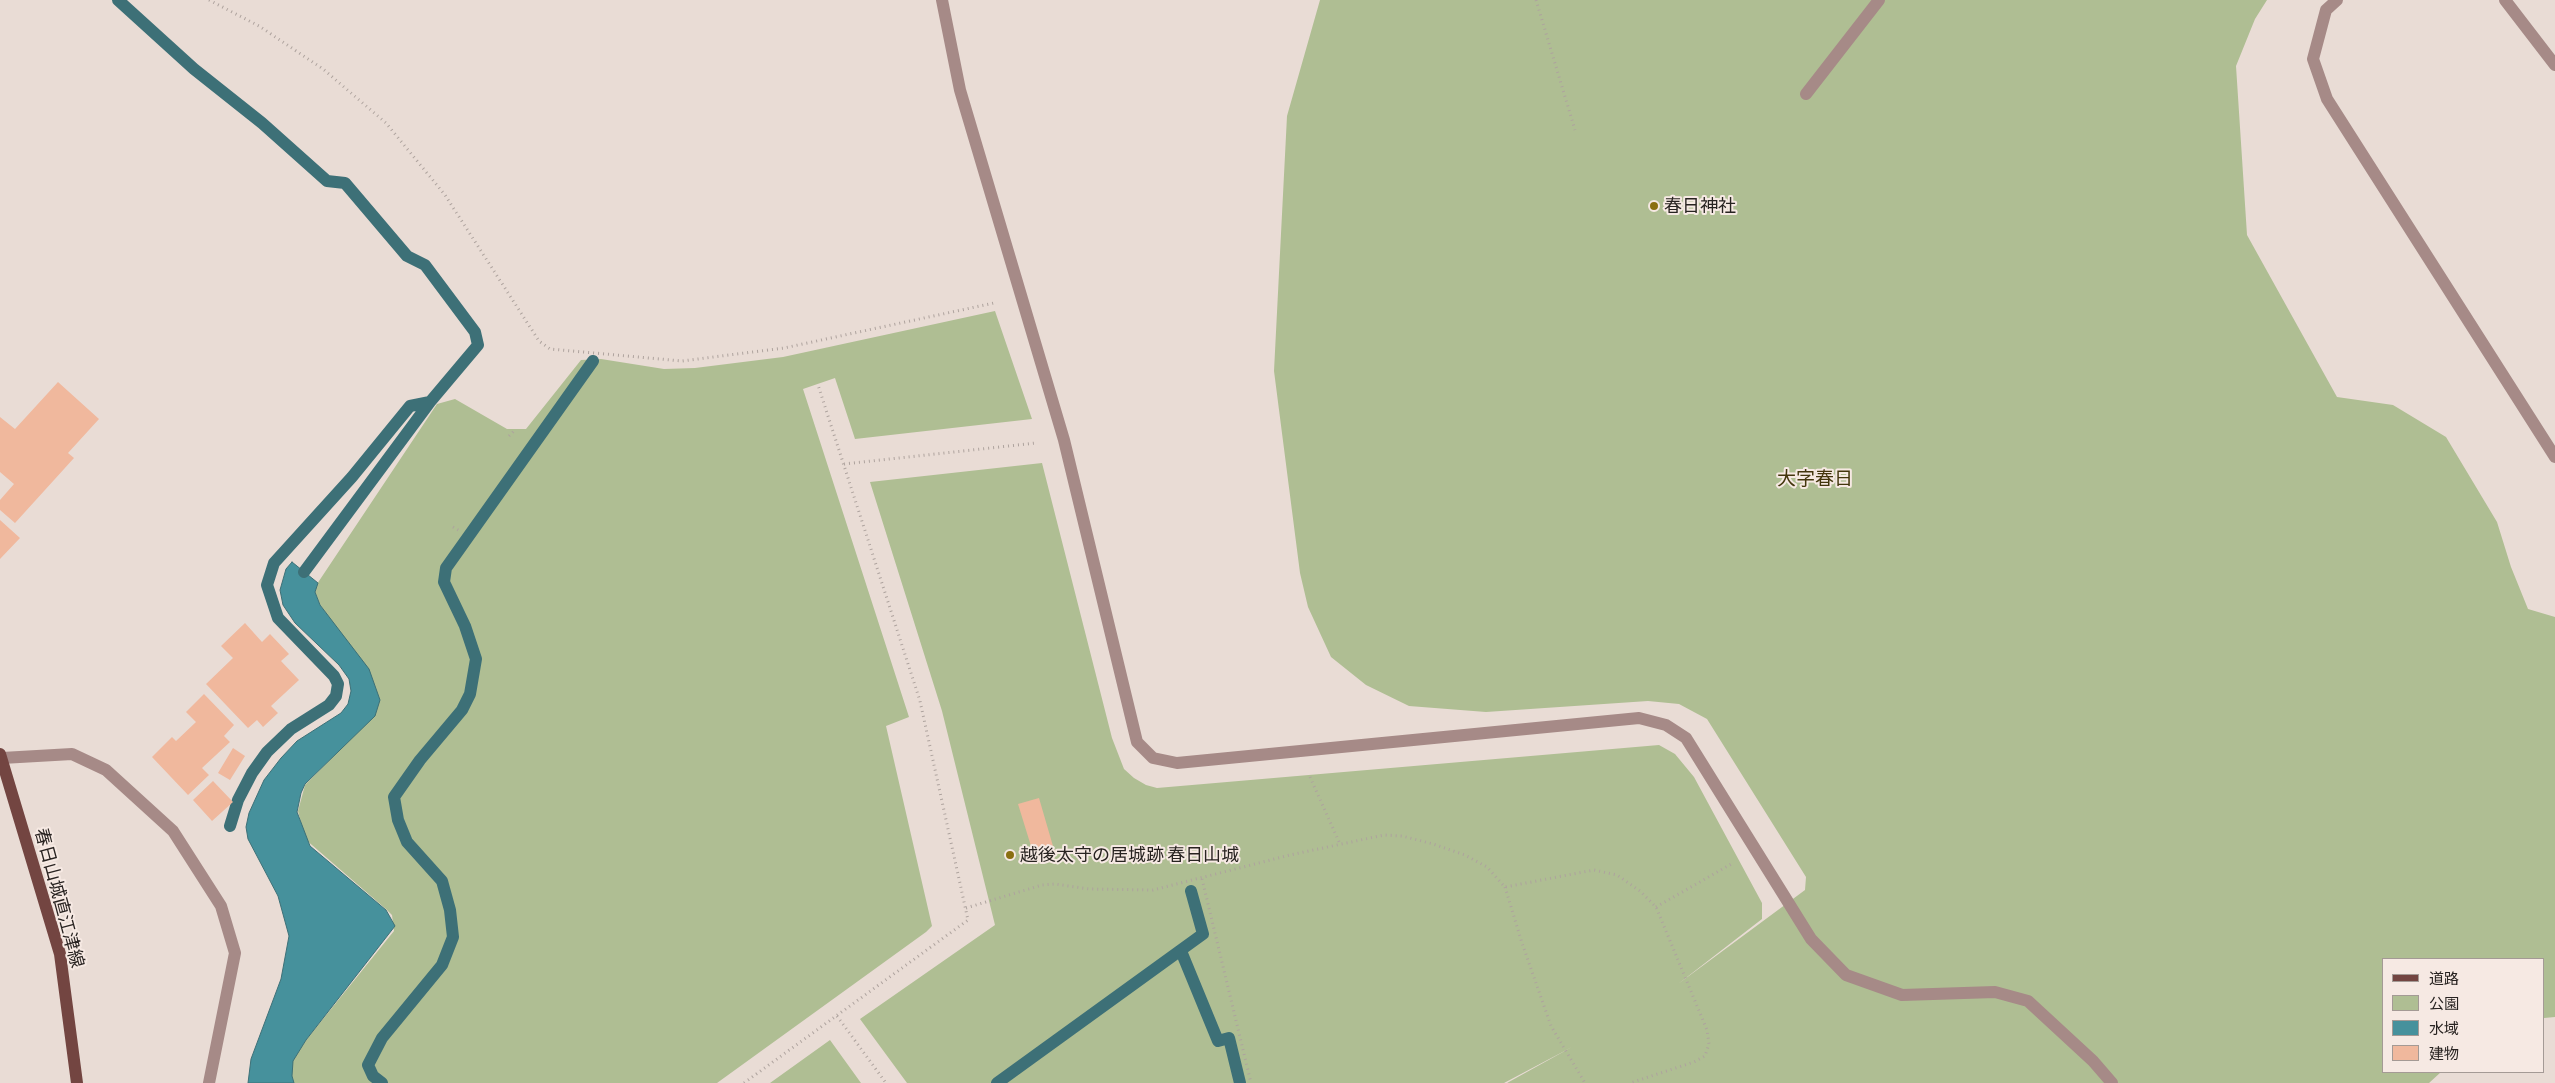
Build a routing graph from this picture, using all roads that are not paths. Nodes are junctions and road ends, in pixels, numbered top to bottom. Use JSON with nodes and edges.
{"nodes":[{"id":1,"x":942,"y":0,"type":"edge"},
{"id":2,"x":1878,"y":0,"type":"edge"},
{"id":3,"x":2337,"y":0,"type":"edge"},
{"id":4,"x":2505,"y":0,"type":"edge"},
{"id":5,"x":2555,"y":65,"type":"edge"},
{"id":6,"x":1806,"y":94,"type":"dead end"},
{"id":7,"x":2555,"y":457,"type":"edge"},
{"id":8,"x":1,"y":756,"type":"edge"},
{"id":9,"x":77,"y":1083,"type":"edge"},
{"id":10,"x":209,"y":1083,"type":"edge"},
{"id":11,"x":2112,"y":1083,"type":"edge"}],
"edges":[{"from":1,"to":11,"type":"street"},
{"from":2,"to":6,"type":"street"},
{"from":3,"to":7,"type":"street"},
{"from":4,"to":5,"type":"street"},
{"from":8,"to":9,"type":"main road","name":"春日山城直江津線"},
{"from":8,"to":10,"type":"street"}]}
